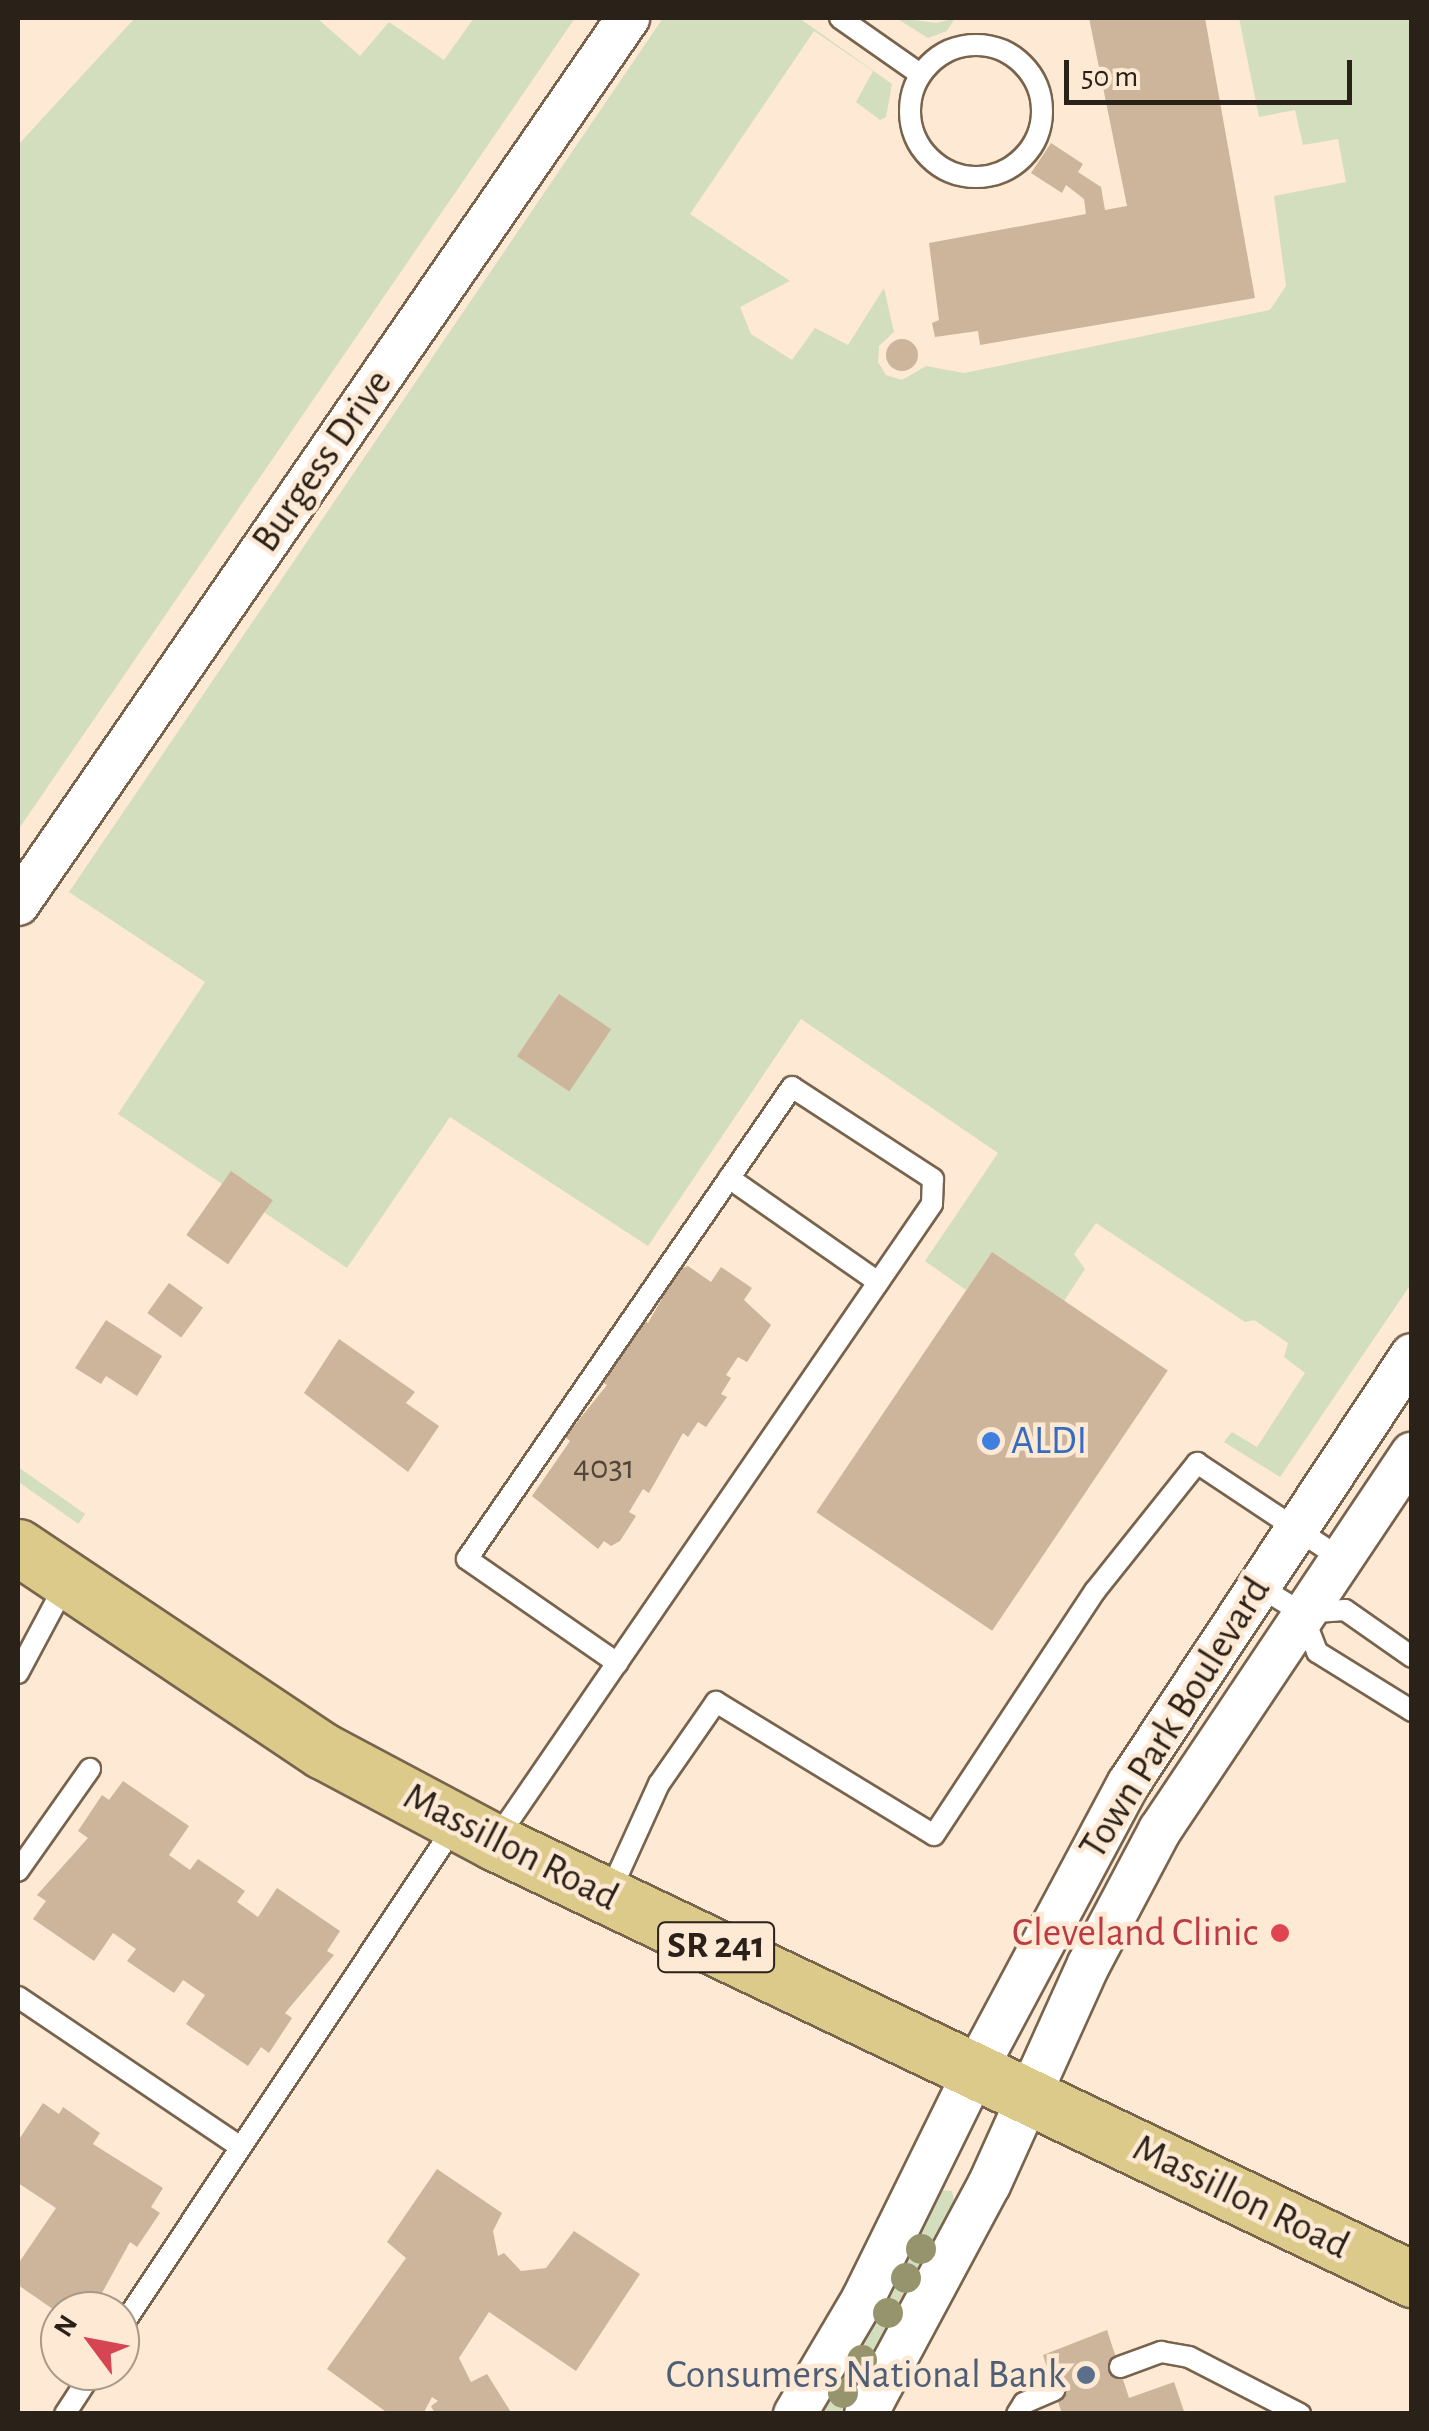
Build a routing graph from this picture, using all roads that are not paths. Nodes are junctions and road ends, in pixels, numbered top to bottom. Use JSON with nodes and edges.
{"nodes":[{"id":1,"x":628,"y":18,"type":"edge"},
{"id":2,"x":840,"y":18,"type":"edge"},
{"id":3,"x":920,"y":74,"type":"junction"},
{"id":4,"x":18,"y":904,"type":"edge"},
{"id":5,"x":729,"y":1178,"type":"junction"},
{"id":6,"x":878,"y":1282,"type":"junction"},
{"id":7,"x":1412,"y":1355,"type":"edge"},
{"id":8,"x":1412,"y":1454,"type":"edge"},
{"id":9,"x":1294,"y":1528,"type":"junction"},
{"id":10,"x":18,"y":1547,"type":"edge"},
{"id":11,"x":1340,"y":1558,"type":"junction"},
{"id":12,"x":67,"y":1581,"type":"junction"},
{"id":13,"x":1256,"y":1584,"type":"junction"},
{"id":14,"x":1302,"y":1613,"type":"junction"},
{"id":15,"x":1412,"y":1657,"type":"edge"},
{"id":16,"x":617,"y":1663,"type":"junction"},
{"id":17,"x":18,"y":1673,"type":"edge"},
{"id":18,"x":1412,"y":1711,"type":"edge"},
{"id":19,"x":90,"y":1768,"type":"dead end"},
{"id":20,"x":475,"y":1832,"type":"junction"},
{"id":21,"x":18,"y":1870,"type":"edge"},
{"id":22,"x":608,"y":1896,"type":"junction"},
{"id":23,"x":18,"y":1997,"type":"edge"},
{"id":24,"x":976,"y":2069,"type":"junction"},
{"id":25,"x":1030,"y":2096,"type":"junction"},
{"id":26,"x":239,"y":2146,"type":"junction"},
{"id":27,"x":1412,"y":2279,"type":"edge"},
{"id":28,"x":140,"y":2298,"type":"edge"},
{"id":29,"x":1120,"y":2368,"type":"dead end"},
{"id":30,"x":1054,"y":2390,"type":"dead end"},
{"id":31,"x":80,"y":2391,"type":"edge"},
{"id":32,"x":1020,"y":2408,"type":"edge"},
{"id":33,"x":65,"y":2414,"type":"edge"},
{"id":34,"x":795,"y":2414,"type":"edge"},
{"id":35,"x":866,"y":2414,"type":"edge"},
{"id":36,"x":1300,"y":2414,"type":"edge"}],
"edges":[{"from":1,"to":4,"type":"street","name":"Burgess Drive"},
{"from":2,"to":3,"type":"lane"},
{"from":3,"to":3,"type":"lane"},
{"from":5,"to":6,"type":"lane"},
{"from":5,"to":6,"type":"lane"},
{"from":5,"to":16,"type":"lane"},
{"from":6,"to":16,"type":"lane"},
{"from":7,"to":9,"type":"street","name":"Town Park Boulevard"},
{"from":8,"to":11,"type":"street","name":"Town Park Boulevard"},
{"from":9,"to":11,"type":"lane"},
{"from":9,"to":13,"type":"street","name":"Town Park Boulevard"},
{"from":9,"to":22,"type":"lane"},
{"from":10,"to":12,"type":"main road","name":"Massillon Road","number":"SR 241"},
{"from":11,"to":14,"type":"street","name":"Town Park Boulevard"},
{"from":12,"to":17,"type":"lane"},
{"from":12,"to":20,"type":"main road","name":"Massillon Road","number":"SR 241"},
{"from":13,"to":14,"type":"lane"},
{"from":13,"to":24,"type":"street","name":"Town Park Boulevard"},
{"from":14,"to":15,"type":"lane"},
{"from":14,"to":18,"type":"lane"},
{"from":14,"to":25,"type":"street","name":"Town Park Boulevard"},
{"from":16,"to":20,"type":"lane"},
{"from":19,"to":21,"type":"lane"},
{"from":20,"to":22,"type":"main road","name":"Massillon Road","number":"SR 241"},
{"from":20,"to":26,"type":"lane"},
{"from":22,"to":24,"type":"main road","name":"Massillon Road","number":"SR 241"},
{"from":23,"to":26,"type":"lane"},
{"from":24,"to":25,"type":"main road","name":"Massillon Road","number":"SR 241"},
{"from":24,"to":34,"type":"street","name":"Town Park Boulevard"},
{"from":25,"to":27,"type":"main road","name":"Massillon Road","number":"SR 241"},
{"from":25,"to":35,"type":"street","name":"Town Park Boulevard"},
{"from":26,"to":28,"type":"lane"},
{"from":29,"to":36,"type":"lane"},
{"from":30,"to":32,"type":"lane"},
{"from":31,"to":33,"type":"lane"}]}
